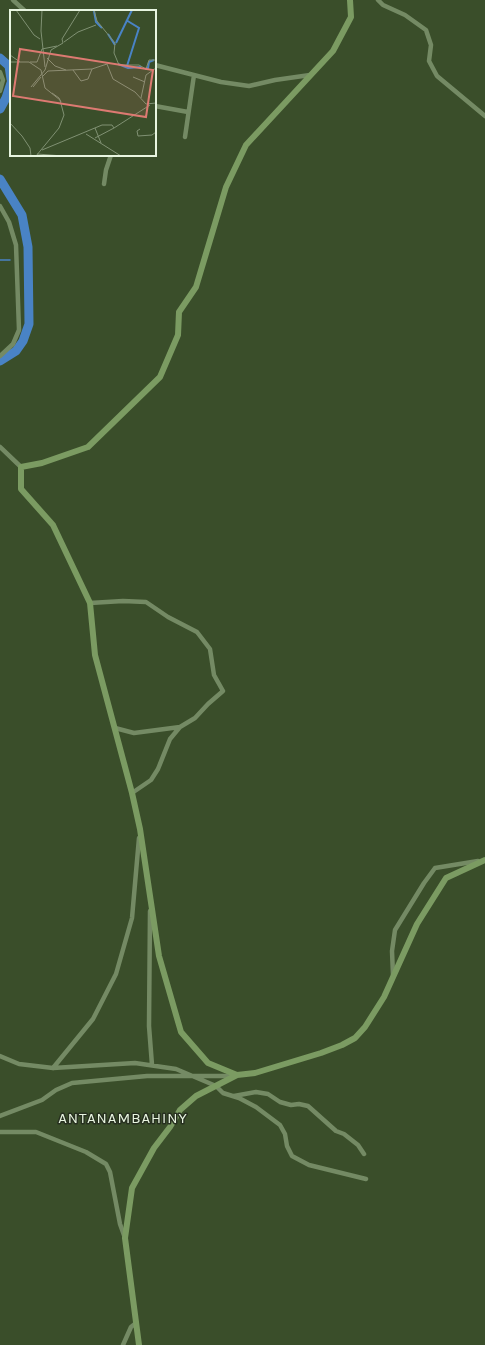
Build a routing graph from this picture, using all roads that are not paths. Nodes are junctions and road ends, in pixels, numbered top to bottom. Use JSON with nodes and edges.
{"nodes":[{"id":1,"x":13,"y":0,"type":"edge"},
{"id":2,"x":350,"y":0,"type":"edge"},
{"id":3,"x":378,"y":0,"type":"edge"},
{"id":4,"x":24,"y":10,"type":"edge"},
{"id":5,"x":156,"y":65,"type":"edge"},
{"id":6,"x":0,"y":72,"type":"edge"},
{"id":7,"x":194,"y":75,"type":"junction"},
{"id":8,"x":310,"y":75,"type":"junction"},
{"id":9,"x":0,"y":91,"type":"edge"},
{"id":10,"x":156,"y":106,"type":"edge"},
{"id":11,"x":188,"y":112,"type":"junction"},
{"id":12,"x":485,"y":116,"type":"edge"},
{"id":13,"x":185,"y":137,"type":"dead end"},
{"id":14,"x":111,"y":156,"type":"edge"},
{"id":15,"x":104,"y":184,"type":"dead end"},
{"id":16,"x":0,"y":206,"type":"edge"},
{"id":17,"x":0,"y":356,"type":"edge"},
{"id":18,"x":0,"y":447,"type":"edge"},
{"id":19,"x":21,"y":467,"type":"junction"},
{"id":20,"x":90,"y":603,"type":"junction"},
{"id":21,"x":180,"y":727,"type":"junction"},
{"id":22,"x":115,"y":728,"type":"junction"},
{"id":23,"x":132,"y":792,"type":"junction"},
{"id":24,"x":140,"y":829,"type":"junction"},
{"id":25,"x":485,"y":860,"type":"edge"},
{"id":26,"x":151,"y":900,"type":"junction"},
{"id":27,"x":393,"y":976,"type":"junction"},
{"id":28,"x":0,"y":1056,"type":"edge"},
{"id":29,"x":152,"y":1065,"type":"junction"},
{"id":30,"x":53,"y":1068,"type":"junction"},
{"id":31,"x":195,"y":1076,"type":"junction"},
{"id":32,"x":237,"y":1076,"type":"junction"},
{"id":33,"x":216,"y":1086,"type":"junction"},
{"id":34,"x":234,"y":1096,"type":"junction"},
{"id":35,"x":0,"y":1116,"type":"edge"},
{"id":36,"x":0,"y":1132,"type":"edge"},
{"id":37,"x":364,"y":1154,"type":"dead end"},
{"id":38,"x":366,"y":1179,"type":"dead end"},
{"id":39,"x":124,"y":1238,"type":"junction"},
{"id":40,"x":136,"y":1323,"type":"junction"},
{"id":41,"x":123,"y":1345,"type":"edge"},
{"id":42,"x":139,"y":1345,"type":"edge"}],
"edges":[{"from":1,"to":4,"type":"street"},
{"from":2,"to":8,"type":"street"},
{"from":3,"to":12,"type":"street"},
{"from":5,"to":7,"type":"street"},
{"from":6,"to":9,"type":"street"},
{"from":7,"to":8,"type":"street"},
{"from":7,"to":11,"type":"street"},
{"from":8,"to":19,"type":"street"},
{"from":10,"to":11,"type":"street"},
{"from":11,"to":13,"type":"street"},
{"from":14,"to":15,"type":"street"},
{"from":16,"to":17,"type":"street"},
{"from":18,"to":19,"type":"street"},
{"from":19,"to":20,"type":"street"},
{"from":20,"to":21,"type":"street"},
{"from":20,"to":22,"type":"street"},
{"from":21,"to":22,"type":"street"},
{"from":21,"to":23,"type":"street"},
{"from":22,"to":23,"type":"street"},
{"from":23,"to":24,"type":"street"},
{"from":24,"to":26,"type":"street"},
{"from":24,"to":30,"type":"street"},
{"from":25,"to":27,"type":"street"},
{"from":25,"to":27,"type":"street"},
{"from":26,"to":29,"type":"street"},
{"from":26,"to":32,"type":"street"},
{"from":27,"to":32,"type":"street"},
{"from":28,"to":30,"type":"street"},
{"from":29,"to":30,"type":"street"},
{"from":29,"to":31,"type":"street"},
{"from":31,"to":32,"type":"street"},
{"from":31,"to":33,"type":"street"},
{"from":31,"to":35,"type":"street"},
{"from":32,"to":33,"type":"street"},
{"from":33,"to":34,"type":"street"},
{"from":33,"to":39,"type":"street"},
{"from":34,"to":37,"type":"street"},
{"from":34,"to":38,"type":"street"},
{"from":36,"to":39,"type":"street"},
{"from":39,"to":40,"type":"street"},
{"from":40,"to":41,"type":"street"},
{"from":40,"to":42,"type":"street"}]}
